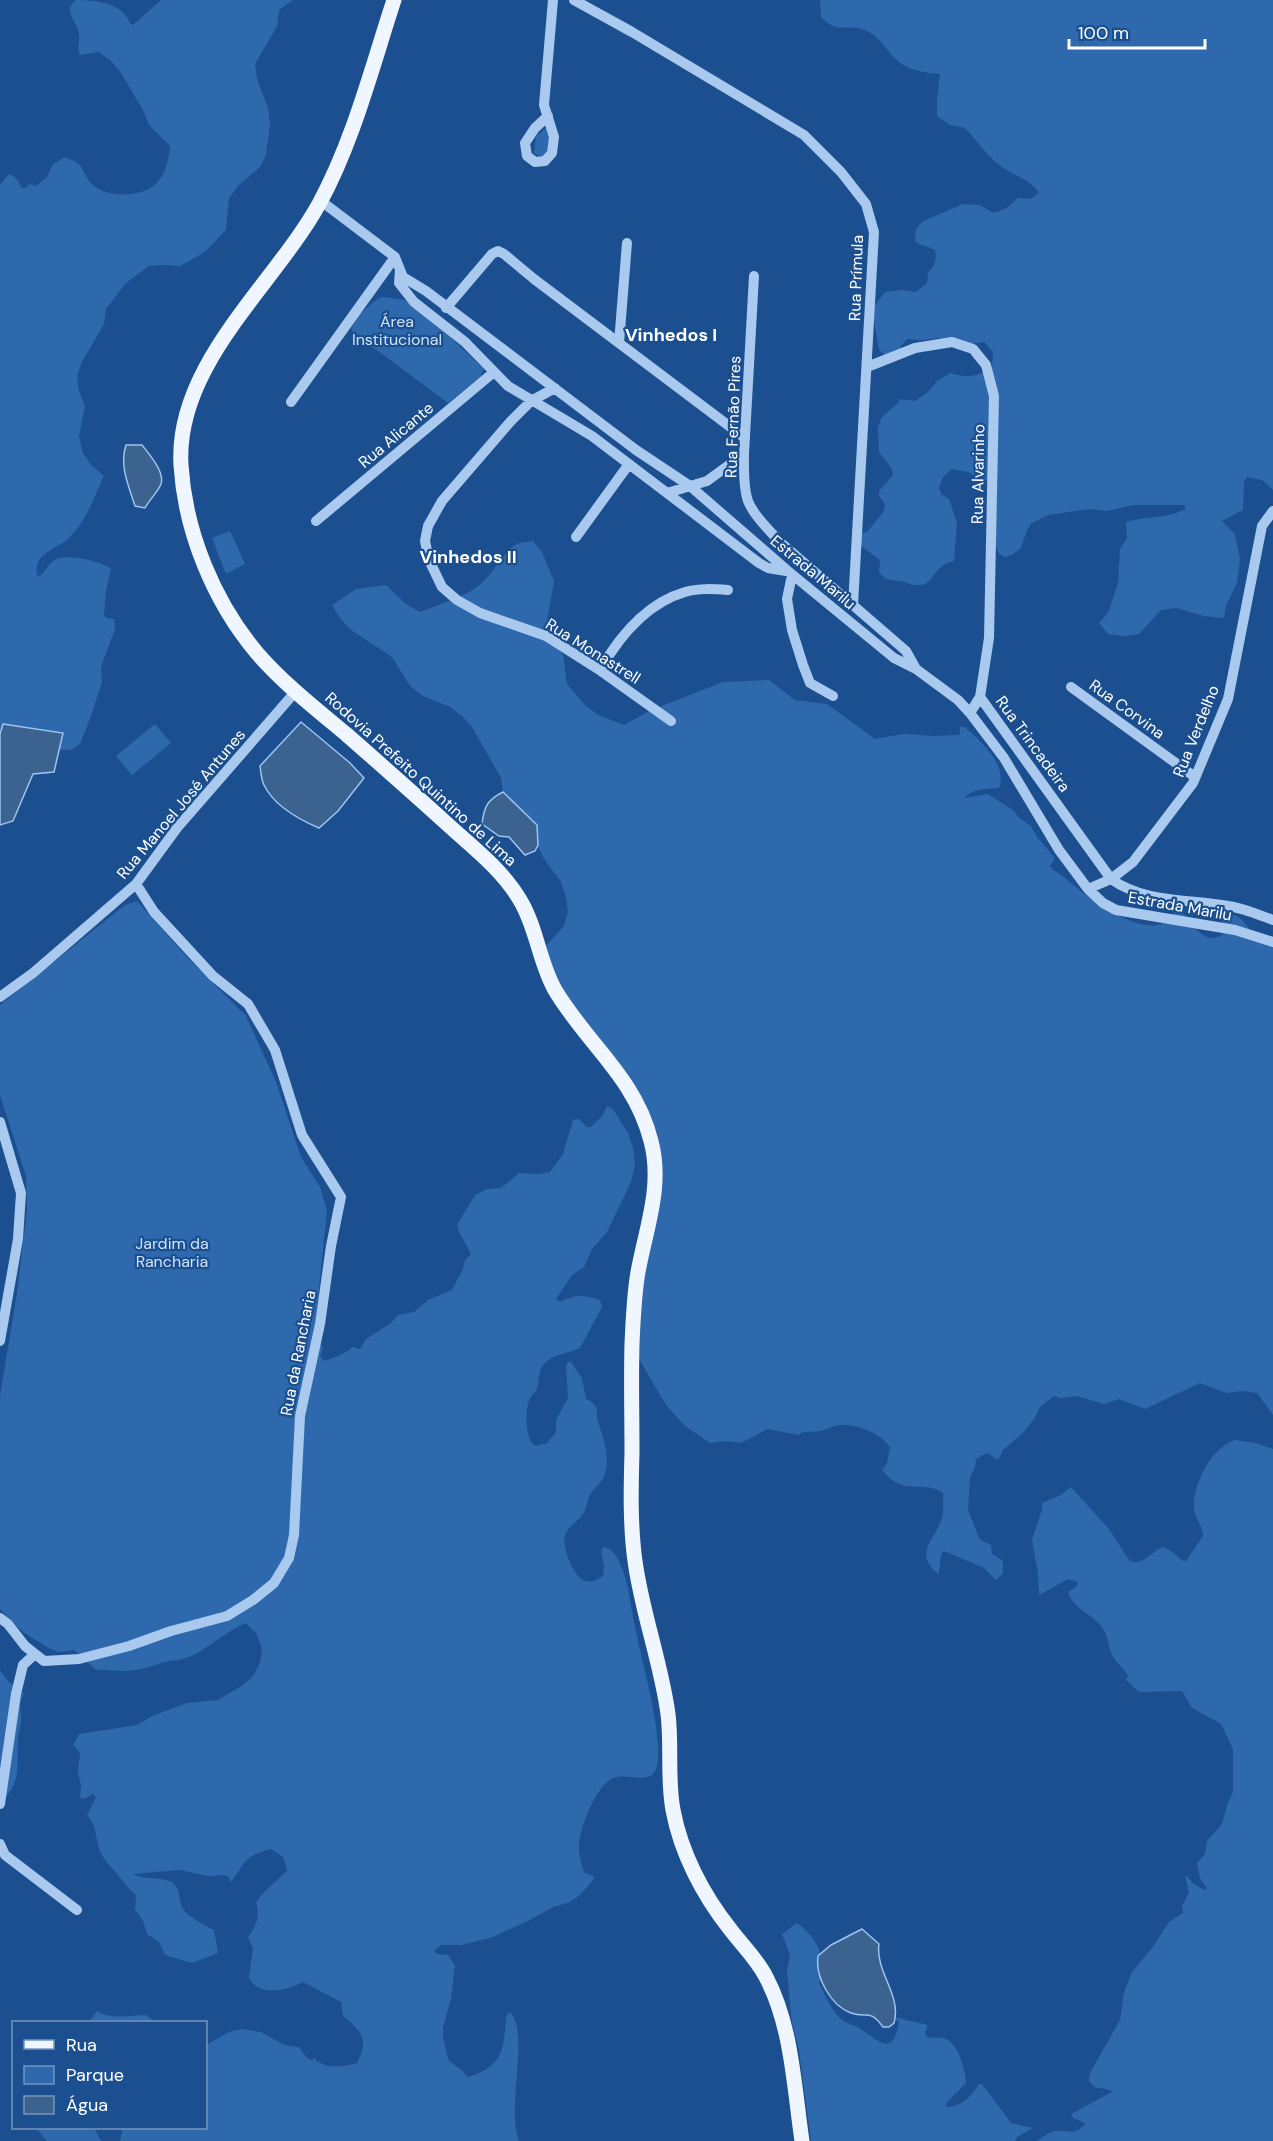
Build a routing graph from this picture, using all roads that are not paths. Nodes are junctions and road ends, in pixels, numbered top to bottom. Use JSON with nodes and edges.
{"nodes":[{"id":1,"x":394,"y":0,"type":"edge"},
{"id":2,"x":553,"y":0,"type":"edge"},
{"id":3,"x":574,"y":0,"type":"edge"},
{"id":4,"x":548,"y":116,"type":"dead end"},
{"id":5,"x":321,"y":201,"type":"junction"},
{"id":6,"x":627,"y":243,"type":"dead end"},
{"id":7,"x":397,"y":262,"type":"junction"},
{"id":8,"x":754,"y":276,"type":"dead end"},
{"id":9,"x":446,"y":308,"type":"junction"},
{"id":10,"x":620,"y":344,"type":"junction"},
{"id":11,"x":867,"y":367,"type":"junction"},
{"id":12,"x":494,"y":372,"type":"junction"},
{"id":13,"x":555,"y":388,"type":"junction"},
{"id":14,"x":531,"y":401,"type":"junction"},
{"id":15,"x":291,"y":402,"type":"dead end"},
{"id":16,"x":745,"y":438,"type":"junction"},
{"id":17,"x":744,"y":454,"type":"junction"},
{"id":18,"x":629,"y":465,"type":"junction"},
{"id":19,"x":690,"y":486,"type":"junction"},
{"id":20,"x":668,"y":492,"type":"junction"},
{"id":21,"x":1273,"y":511,"type":"edge"},
{"id":22,"x":316,"y":521,"type":"dead end"},
{"id":23,"x":576,"y":537,"type":"dead end"},
{"id":24,"x":790,"y":573,"type":"junction"},
{"id":25,"x":728,"y":590,"type":"dead end"},
{"id":26,"x":853,"y":605,"type":"junction"},
{"id":27,"x":916,"y":669,"type":"junction"},
{"id":28,"x":600,"y":670,"type":"junction"},
{"id":29,"x":1071,"y":687,"type":"dead end"},
{"id":30,"x":296,"y":692,"type":"junction"},
{"id":31,"x":833,"y":696,"type":"dead end"},
{"id":32,"x":980,"y":697,"type":"junction"},
{"id":33,"x":970,"y":713,"type":"junction"},
{"id":34,"x":671,"y":721,"type":"dead end"},
{"id":35,"x":1195,"y":777,"type":"junction"},
{"id":36,"x":1111,"y":879,"type":"junction"},
{"id":37,"x":136,"y":884,"type":"junction"},
{"id":38,"x":1088,"y":890,"type":"junction"},
{"id":39,"x":1273,"y":920,"type":"edge"},
{"id":40,"x":1273,"y":942,"type":"edge"},
{"id":41,"x":0,"y":998,"type":"edge"},
{"id":42,"x":0,"y":1122,"type":"edge"},
{"id":43,"x":0,"y":1341,"type":"edge"},
{"id":44,"x":0,"y":1618,"type":"edge"},
{"id":45,"x":35,"y":1654,"type":"junction"},
{"id":46,"x":0,"y":1804,"type":"edge"},
{"id":47,"x":0,"y":1844,"type":"edge"},
{"id":48,"x":77,"y":1910,"type":"dead end"},
{"id":49,"x":802,"y":2141,"type":"edge"}],
"edges":[{"from":1,"to":5,"type":"main road","name":"Rodovia Prefeito Quintino de Lima"},
{"from":2,"to":4,"type":"street"},
{"from":3,"to":11,"type":"street","name":"Rua Prímula"},
{"from":5,"to":7,"type":"street","name":"Estrada Marilu"},
{"from":5,"to":30,"type":"main road","name":"Rodovia Prefeito Quintino de Lima"},
{"from":6,"to":10,"type":"street"},
{"from":7,"to":9,"type":"street","name":"Estrada Marilu"},
{"from":7,"to":12,"type":"street"},
{"from":7,"to":15,"type":"street"},
{"from":8,"to":16,"type":"street","name":"Rua Fernão Pires"},
{"from":9,"to":10,"type":"street"},
{"from":9,"to":13,"type":"street","name":"Estrada Marilu"},
{"from":10,"to":16,"type":"street"},
{"from":11,"to":26,"type":"street","name":"Rua Prímula"},
{"from":11,"to":32,"type":"street","name":"Rua Alvarinho"},
{"from":12,"to":14,"type":"street"},
{"from":12,"to":22,"type":"street","name":"Rua Alicante"},
{"from":13,"to":14,"type":"street","name":"Rua Monastrell"},
{"from":13,"to":19,"type":"street","name":"Estrada Marilu"},
{"from":14,"to":18,"type":"street"},
{"from":14,"to":28,"type":"street","name":"Rua Monastrell"},
{"from":16,"to":17,"type":"street","name":"Rua Fernão Pires"},
{"from":17,"to":19,"type":"street"},
{"from":17,"to":26,"type":"street","name":"Rua Fernão Pires"},
{"from":18,"to":20,"type":"street"},
{"from":18,"to":23,"type":"street"},
{"from":19,"to":20,"type":"street"},
{"from":19,"to":24,"type":"street","name":"Estrada Marilu"},
{"from":20,"to":24,"type":"street"},
{"from":21,"to":35,"type":"street","name":"Rua Verdelho"},
{"from":24,"to":27,"type":"street","name":"Estrada Marilu"},
{"from":24,"to":31,"type":"street"},
{"from":25,"to":28,"type":"street"},
{"from":26,"to":27,"type":"street","name":"Rua Fernão Pires"},
{"from":27,"to":33,"type":"street","name":"Estrada Marilu"},
{"from":28,"to":34,"type":"street","name":"Rua Monastrell"},
{"from":29,"to":35,"type":"street","name":"Rua Corvina"},
{"from":30,"to":37,"type":"street","name":"Rua Manoel José Antunes"},
{"from":30,"to":49,"type":"main road","name":"Rodovia Prefeito Quintino de Lima"},
{"from":32,"to":33,"type":"street","name":"Rua Alvarinho"},
{"from":32,"to":36,"type":"street","name":"Rua Trincadeira"},
{"from":33,"to":38,"type":"street","name":"Estrada Marilu"},
{"from":35,"to":36,"type":"street","name":"Rua Verdelho"},
{"from":36,"to":38,"type":"street","name":"Rua Verdelho"},
{"from":36,"to":39,"type":"street"},
{"from":37,"to":41,"type":"street","name":"Rua Manoel José Antunes"},
{"from":37,"to":45,"type":"street","name":"Rua da Rancharia"},
{"from":38,"to":40,"type":"street","name":"Estrada Marilu"},
{"from":42,"to":43,"type":"street"},
{"from":44,"to":45,"type":"street"},
{"from":45,"to":46,"type":"street"},
{"from":47,"to":48,"type":"street"}]}
